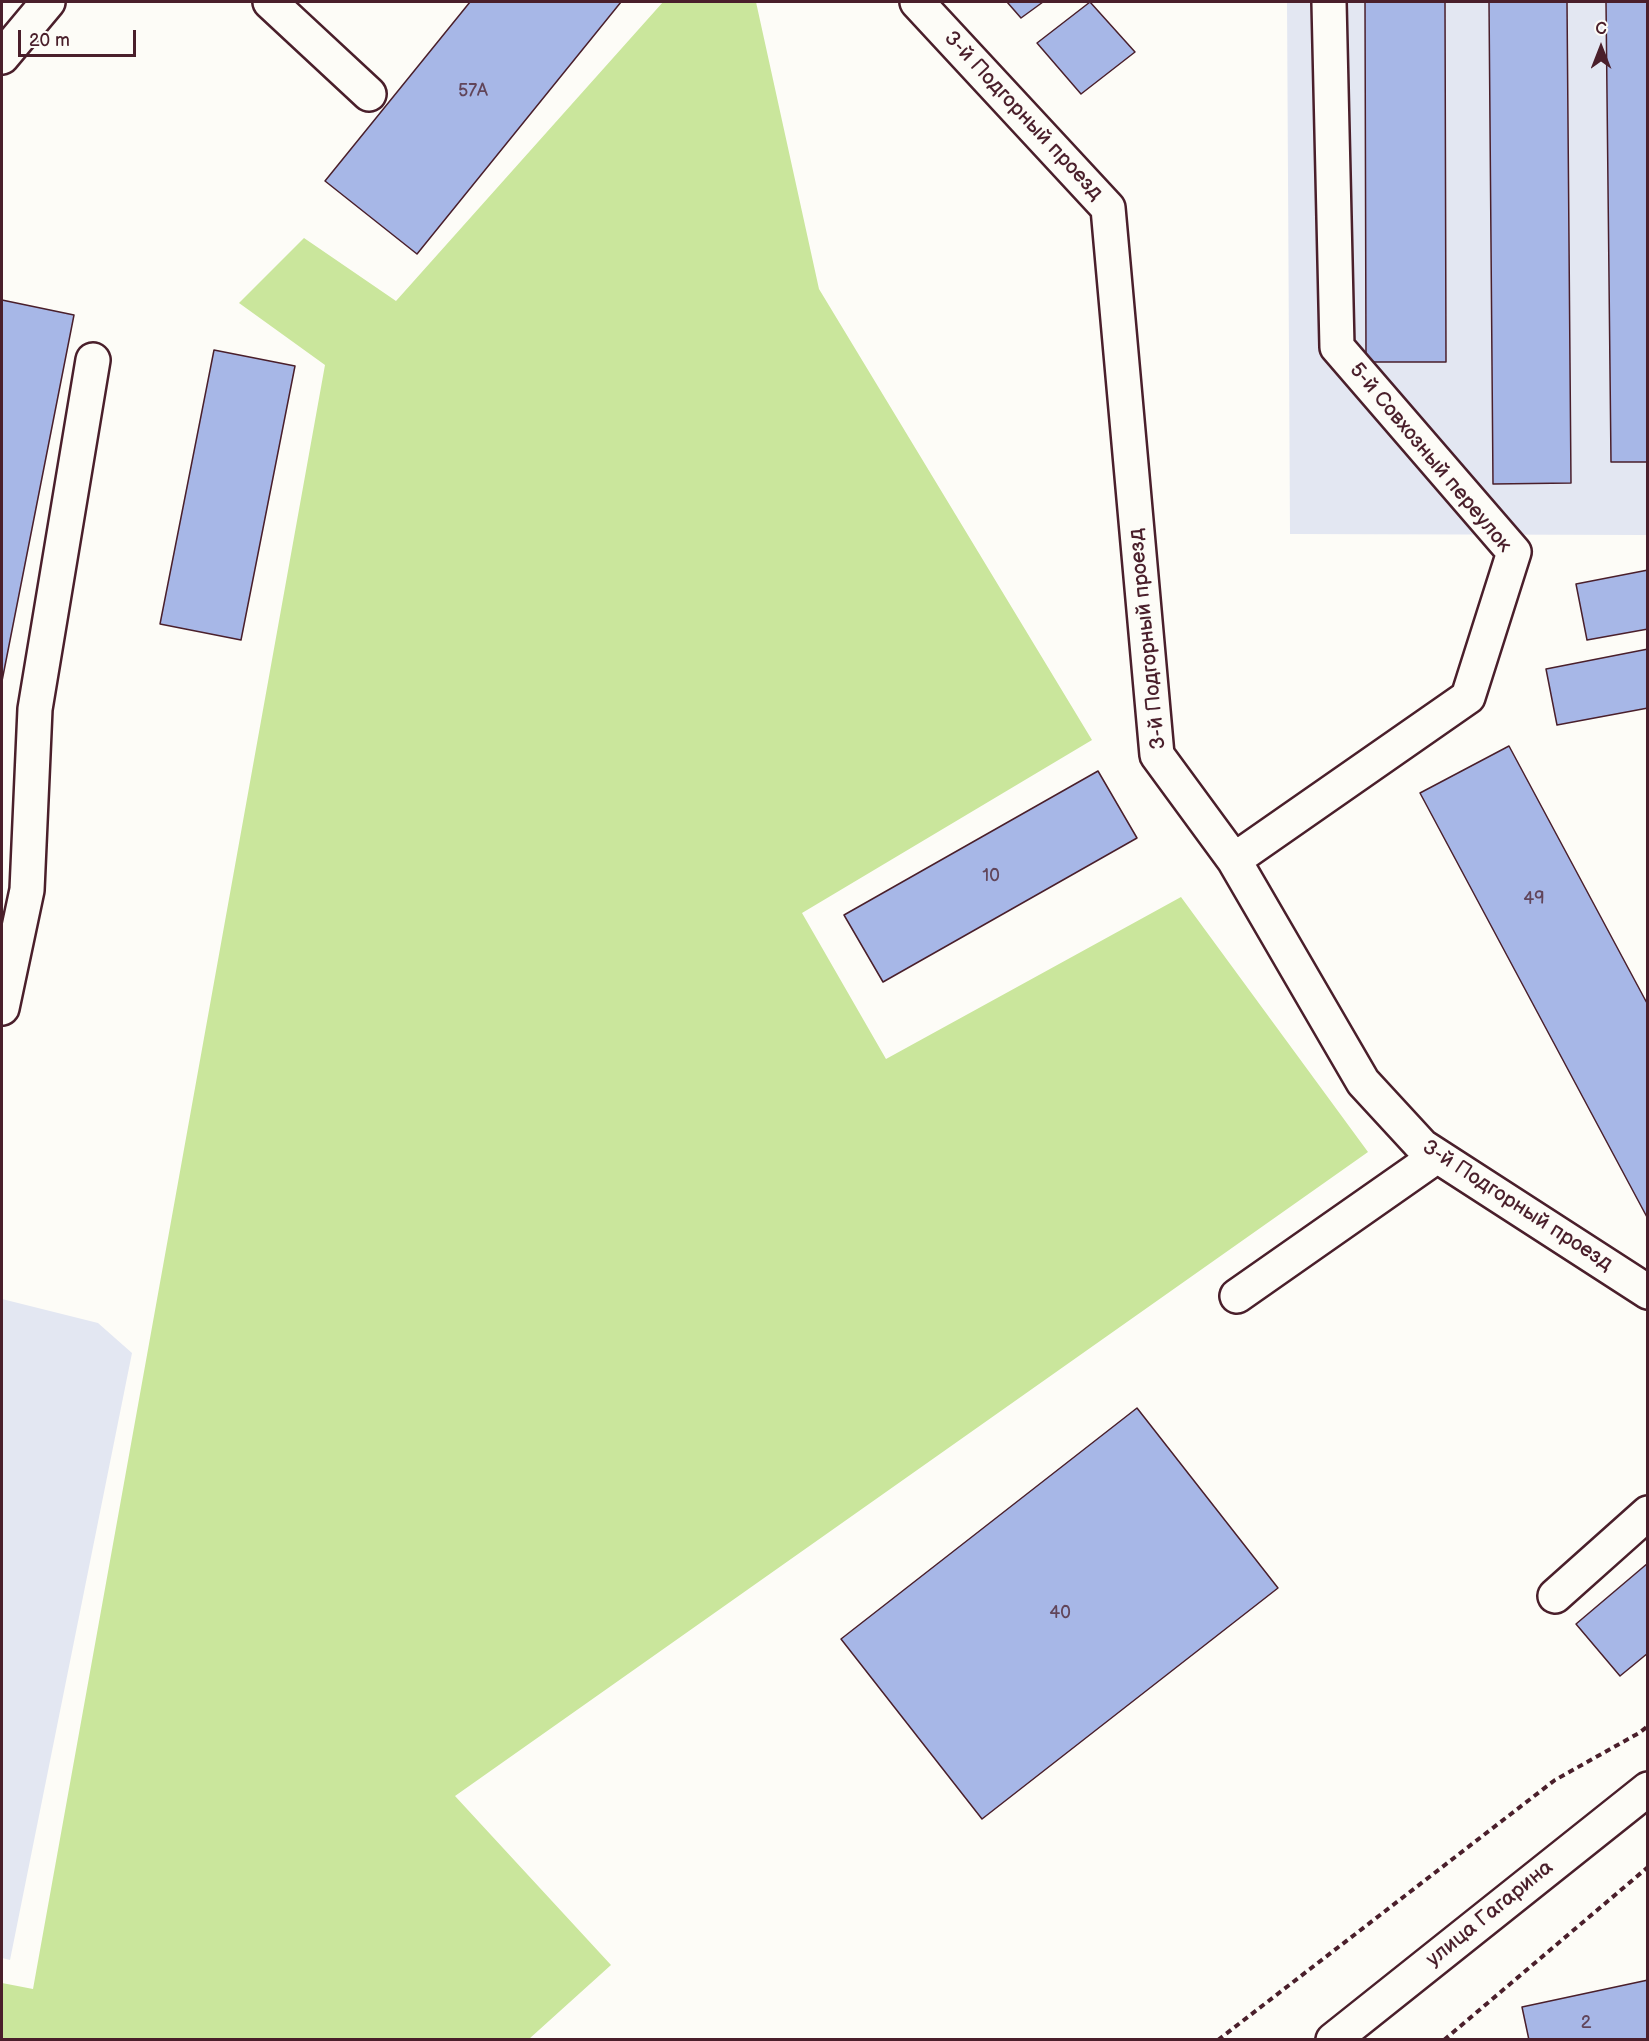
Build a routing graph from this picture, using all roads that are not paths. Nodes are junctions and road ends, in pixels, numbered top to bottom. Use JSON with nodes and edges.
{"nodes":[{"id":1,"x":48,"y":2,"type":"edge"},
{"id":2,"x":270,"y":2,"type":"edge"},
{"id":3,"x":917,"y":2,"type":"edge"},
{"id":4,"x":1329,"y":2,"type":"edge"},
{"id":5,"x":2,"y":57,"type":"edge"},
{"id":6,"x":369,"y":94,"type":"dead end"},
{"id":7,"x":93,"y":360,"type":"dead end"},
{"id":8,"x":1234,"y":860,"type":"junction"},
{"id":9,"x":2,"y":1008,"type":"edge"},
{"id":10,"x":1437,"y":1156,"type":"junction"},
{"id":11,"x":1647,"y":1292,"type":"edge"},
{"id":12,"x":1237,"y":1296,"type":"dead end"},
{"id":13,"x":1647,"y":1513,"type":"edge"},
{"id":14,"x":1555,"y":1596,"type":"dead end"},
{"id":15,"x":1647,"y":1789,"type":"edge"},
{"id":16,"x":1333,"y":2040,"type":"edge"}],
"edges":[{"from":1,"to":5,"type":"street"},
{"from":2,"to":6,"type":"street"},
{"from":3,"to":8,"type":"street","name":"3-й Подгорный проезд"},
{"from":4,"to":8,"type":"street","name":"5-й Совхозный переулок"},
{"from":7,"to":9,"type":"street"},
{"from":8,"to":10,"type":"street","name":"3-й Подгорный проезд"},
{"from":10,"to":11,"type":"street","name":"3-й Подгорный проезд"},
{"from":10,"to":12,"type":"street"},
{"from":13,"to":14,"type":"street"},
{"from":15,"to":16,"type":"street","name":"улица Гагарина"}]}
